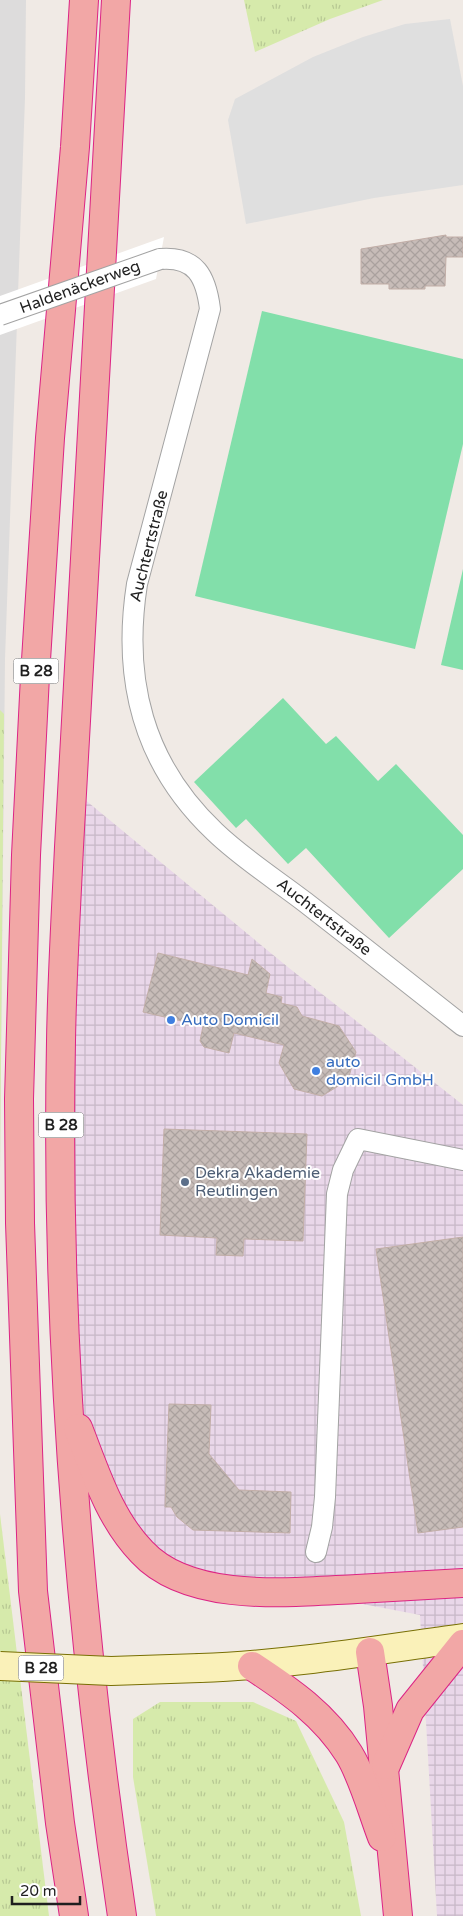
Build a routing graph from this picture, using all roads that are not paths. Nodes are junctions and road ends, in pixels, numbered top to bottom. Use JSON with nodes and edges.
{"nodes":[{"id":1,"x":84,"y":0,"type":"edge"},
{"id":2,"x":116,"y":0,"type":"edge"},
{"id":3,"x":160,"y":259,"type":"joint"},
{"id":4,"x":0,"y":315,"type":"edge"},
{"id":5,"x":463,"y":1026,"type":"edge"},
{"id":6,"x":463,"y":1160,"type":"edge"},
{"id":7,"x":68,"y":1402,"type":"junction"},
{"id":8,"x":316,"y":1552,"type":"dead end"},
{"id":9,"x":463,"y":1583,"type":"edge"},
{"id":10,"x":463,"y":1638,"type":"edge"},
{"id":11,"x":463,"y":1644,"type":"edge"},
{"id":12,"x":370,"y":1652,"type":"junction"},
{"id":13,"x":0,"y":1666,"type":"edge"},
{"id":14,"x":252,"y":1666,"type":"junction"},
{"id":15,"x":384,"y":1768,"type":"junction"},
{"id":16,"x":391,"y":1858,"type":"junction"},
{"id":17,"x":74,"y":1916,"type":"edge"},
{"id":18,"x":122,"y":1916,"type":"edge"},
{"id":19,"x":398,"y":1916,"type":"edge"}],
"edges":[{"from":1,"to":17,"type":"highway","number":"B 28"},
{"from":2,"to":7,"type":"highway","number":"B 28"},
{"from":3,"to":4,"type":"street","name":"Haldenäckerweg","bridge":true},
{"from":3,"to":5,"type":"street","name":"Auchtertstraße"},
{"from":6,"to":8,"type":"street"},
{"from":7,"to":9,"type":"highway","number":"B 28"},
{"from":7,"to":18,"type":"highway","number":"B 28"},
{"from":10,"to":12,"type":"main road"},
{"from":11,"to":15,"type":"highway"},
{"from":12,"to":14,"type":"main road"},
{"from":12,"to":15,"type":"highway"},
{"from":13,"to":14,"type":"main road","bridge":true},
{"from":14,"to":16,"type":"highway"},
{"from":15,"to":16,"type":"highway"},
{"from":16,"to":19,"type":"highway"}]}
